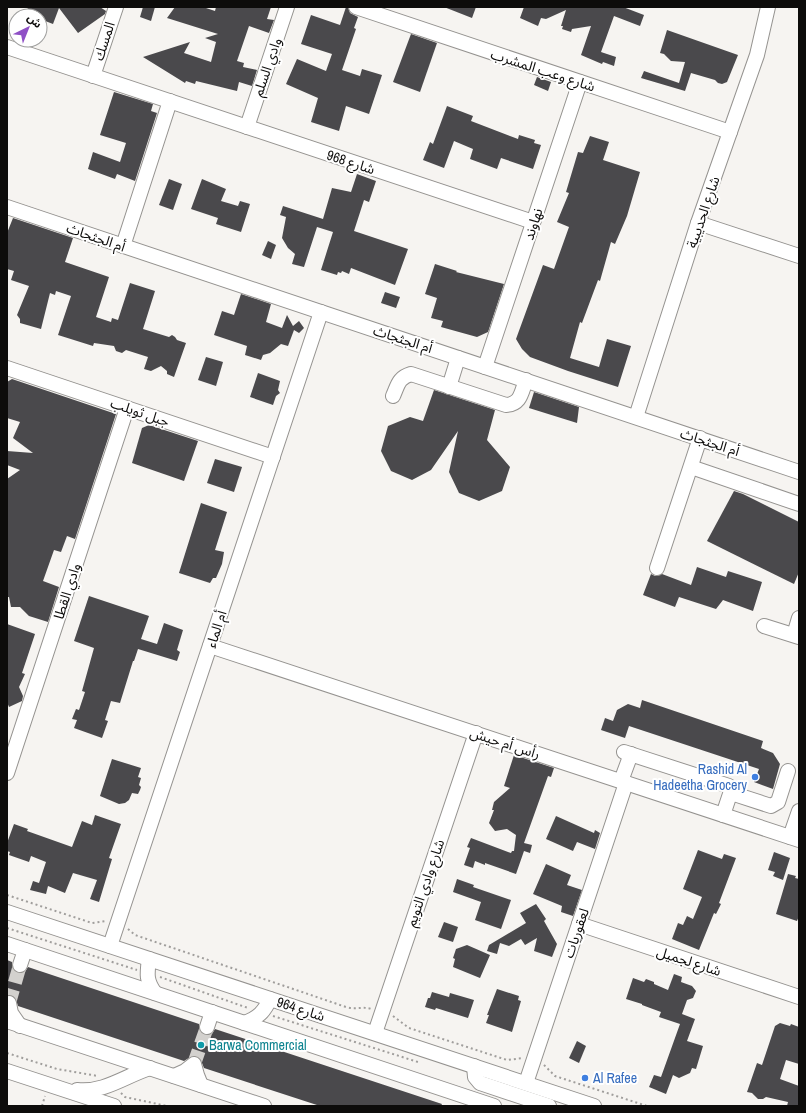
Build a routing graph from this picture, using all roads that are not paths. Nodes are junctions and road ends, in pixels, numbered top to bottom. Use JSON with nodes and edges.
{"nodes":[{"id":1,"x":116,"y":7,"type":"edge"},
{"id":2,"x":287,"y":7,"type":"edge"},
{"id":3,"x":356,"y":7,"type":"edge"},
{"id":4,"x":768,"y":7,"type":"edge"},
{"id":5,"x":7,"y":47,"type":"edge"},
{"id":6,"x":93,"y":76,"type":"junction"},
{"id":7,"x":580,"y":82,"type":"junction"},
{"id":8,"x":170,"y":101,"type":"junction"},
{"id":9,"x":247,"y":127,"type":"junction"},
{"id":10,"x":730,"y":132,"type":"junction"},
{"id":11,"x":7,"y":207,"type":"edge"},
{"id":12,"x":533,"y":222,"type":"junction"},
{"id":13,"x":698,"y":223,"type":"junction"},
{"id":14,"x":123,"y":246,"type":"junction"},
{"id":15,"x":799,"y":256,"type":"edge"},
{"id":16,"x":321,"y":312,"type":"junction"},
{"id":17,"x":458,"y":358,"type":"junction"},
{"id":18,"x":485,"y":367,"type":"junction"},
{"id":19,"x":7,"y":368,"type":"edge"},
{"id":20,"x":526,"y":380,"type":"junction"},
{"id":21,"x":449,"y":387,"type":"junction"},
{"id":22,"x":393,"y":396,"type":"dead end"},
{"id":23,"x":127,"y":408,"type":"junction"},
{"id":24,"x":636,"y":417,"type":"junction"},
{"id":25,"x":700,"y":438,"type":"junction"},
{"id":26,"x":273,"y":457,"type":"junction"},
{"id":27,"x":691,"y":467,"type":"junction"},
{"id":28,"x":799,"y":472,"type":"edge"},
{"id":29,"x":799,"y":504,"type":"edge"},
{"id":30,"x":657,"y":568,"type":"dead end"},
{"id":31,"x":799,"y":618,"type":"edge"},
{"id":32,"x":764,"y":626,"type":"dead end"},
{"id":33,"x":796,"y":636,"type":"edge"},
{"id":34,"x":210,"y":646,"type":"junction"},
{"id":35,"x":476,"y":734,"type":"junction"},
{"id":36,"x":12,"y":739,"type":"edge"},
{"id":37,"x":788,"y":772,"type":"dead end"},
{"id":38,"x":7,"y":773,"type":"edge"},
{"id":39,"x":624,"y":782,"type":"junction"},
{"id":40,"x":731,"y":792,"type":"junction"},
{"id":41,"x":799,"y":811,"type":"edge"},
{"id":42,"x":723,"y":815,"type":"junction"},
{"id":43,"x":795,"y":838,"type":"edge"},
{"id":44,"x":7,"y":912,"type":"edge"},
{"id":45,"x":579,"y":924,"type":"junction"},
{"id":46,"x":7,"y":944,"type":"edge"},
{"id":47,"x":110,"y":946,"type":"junction"},
{"id":48,"x":25,"y":950,"type":"junction"},
{"id":49,"x":149,"y":959,"type":"junction"},
{"id":50,"x":20,"y":965,"type":"tunnel mouth"},
{"id":51,"x":155,"y":993,"type":"junction"},
{"id":52,"x":799,"y":997,"type":"edge"},
{"id":53,"x":270,"y":999,"type":"junction"},
{"id":54,"x":7,"y":1005,"type":"edge"},
{"id":55,"x":212,"y":1012,"type":"junction"},
{"id":56,"x":13,"y":1023,"type":"edge"},
{"id":57,"x":244,"y":1023,"type":"junction"},
{"id":58,"x":207,"y":1026,"type":"tunnel mouth"},
{"id":59,"x":375,"y":1034,"type":"junction"},
{"id":60,"x":474,"y":1066,"type":"junction"},
{"id":61,"x":150,"y":1068,"type":"junction"},
{"id":62,"x":7,"y":1071,"type":"edge"},
{"id":63,"x":526,"y":1083,"type":"junction"},
{"id":64,"x":48,"y":1090,"type":"junction"},
{"id":65,"x":227,"y":1094,"type":"junction"},
{"id":66,"x":586,"y":1105,"type":"edge"},
{"id":67,"x":114,"y":1106,"type":"edge"},
{"id":68,"x":234,"y":1106,"type":"edge"},
{"id":69,"x":264,"y":1106,"type":"edge"},
{"id":70,"x":494,"y":1106,"type":"edge"},
{"id":71,"x":549,"y":1106,"type":"edge"}],
"edges":[{"from":1,"to":6,"type":"street","name":"المسك"},
{"from":2,"to":9,"type":"street","name":"وادي السلم"},
{"from":3,"to":7,"type":"street","name":"شارع وعب المشرب"},
{"from":4,"to":10,"type":"street","name":"شارع الحديبية"},
{"from":5,"to":6,"type":"street","name":"شارع 968"},
{"from":6,"to":8,"type":"street","name":"شارع 968"},
{"from":7,"to":10,"type":"street","name":"شارع وعب المشرب"},
{"from":7,"to":12,"type":"street","name":"نهاوند"},
{"from":8,"to":9,"type":"street","name":"شارع 968"},
{"from":8,"to":14,"type":"street"},
{"from":9,"to":12,"type":"street","name":"شارع 968"},
{"from":10,"to":13,"type":"street","name":"شارع الحديبية"},
{"from":11,"to":14,"type":"street","name":"أم الجثجاث"},
{"from":12,"to":18,"type":"street","name":"نهاوند"},
{"from":13,"to":15,"type":"street"},
{"from":13,"to":24,"type":"street","name":"شارع الحديبية"},
{"from":14,"to":16,"type":"street","name":"أم الجثجاث"},
{"from":16,"to":17,"type":"street","name":"أم الجثجاث"},
{"from":16,"to":26,"type":"street","name":"أم الماء"},
{"from":17,"to":18,"type":"street","name":"أم الجثجاث"},
{"from":17,"to":21,"type":"street"},
{"from":18,"to":20,"type":"street","name":"أم الجثجاث"},
{"from":19,"to":23,"type":"street","name":"جبل ثويلب"},
{"from":20,"to":21,"type":"street"},
{"from":20,"to":24,"type":"street","name":"أم الجثجاث"},
{"from":21,"to":22,"type":"street"},
{"from":23,"to":26,"type":"street","name":"جبل ثويلب"},
{"from":23,"to":36,"type":"street","name":"وادي القطا"},
{"from":24,"to":25,"type":"street","name":"أم الجثجاث"},
{"from":25,"to":27,"type":"street"},
{"from":25,"to":28,"type":"street","name":"أم الجثجاث"},
{"from":26,"to":34,"type":"street","name":"أم الماء"},
{"from":27,"to":29,"type":"street"},
{"from":27,"to":30,"type":"street"},
{"from":31,"to":33,"type":"street"},
{"from":32,"to":33,"type":"street"},
{"from":34,"to":35,"type":"street","name":"رأس أم حيش"},
{"from":34,"to":47,"type":"street","name":"أم الماء"},
{"from":35,"to":39,"type":"street","name":"رأس أم حيش"},
{"from":35,"to":59,"type":"street","name":"شارع وادي التويم"},
{"from":36,"to":38,"type":"street","name":"وادي القطا"},
{"from":37,"to":40,"type":"street"},
{"from":39,"to":40,"type":"street","name":"لعقوريات"},
{"from":39,"to":42,"type":"street","name":"رأس أم حيش"},
{"from":39,"to":45,"type":"street","name":"لعقوريات"},
{"from":40,"to":42,"type":"street"},
{"from":41,"to":43,"type":"street"},
{"from":42,"to":43,"type":"street","name":"رأس أم حيش"},
{"from":44,"to":47,"type":"street","name":"شارع 964"},
{"from":45,"to":52,"type":"street","name":"شارع لجميل"},
{"from":45,"to":63,"type":"street","name":"لعقوريات"},
{"from":46,"to":48,"type":"street"},
{"from":47,"to":49,"type":"street","name":"شارع 964"},
{"from":48,"to":50,"type":"street"},
{"from":48,"to":51,"type":"street"},
{"from":49,"to":51,"type":"street"},
{"from":49,"to":53,"type":"street","name":"شارع 964"},
{"from":51,"to":55,"type":"street"},
{"from":53,"to":57,"type":"street"},
{"from":53,"to":59,"type":"street","name":"شارع 964"},
{"from":54,"to":56,"type":"street"},
{"from":55,"to":57,"type":"street"},
{"from":55,"to":58,"type":"street"},
{"from":56,"to":61,"type":"street"},
{"from":57,"to":70,"type":"street"},
{"from":59,"to":60,"type":"street","name":"شارع 964"},
{"from":60,"to":63,"type":"street","name":"شارع 964"},
{"from":60,"to":71,"type":"street"},
{"from":61,"to":64,"type":"street"},
{"from":61,"to":65,"type":"street"},
{"from":62,"to":64,"type":"street"},
{"from":63,"to":66,"type":"street","name":"شارع 964"},
{"from":64,"to":67,"type":"street"},
{"from":65,"to":68,"type":"street"},
{"from":65,"to":69,"type":"street"}]}
